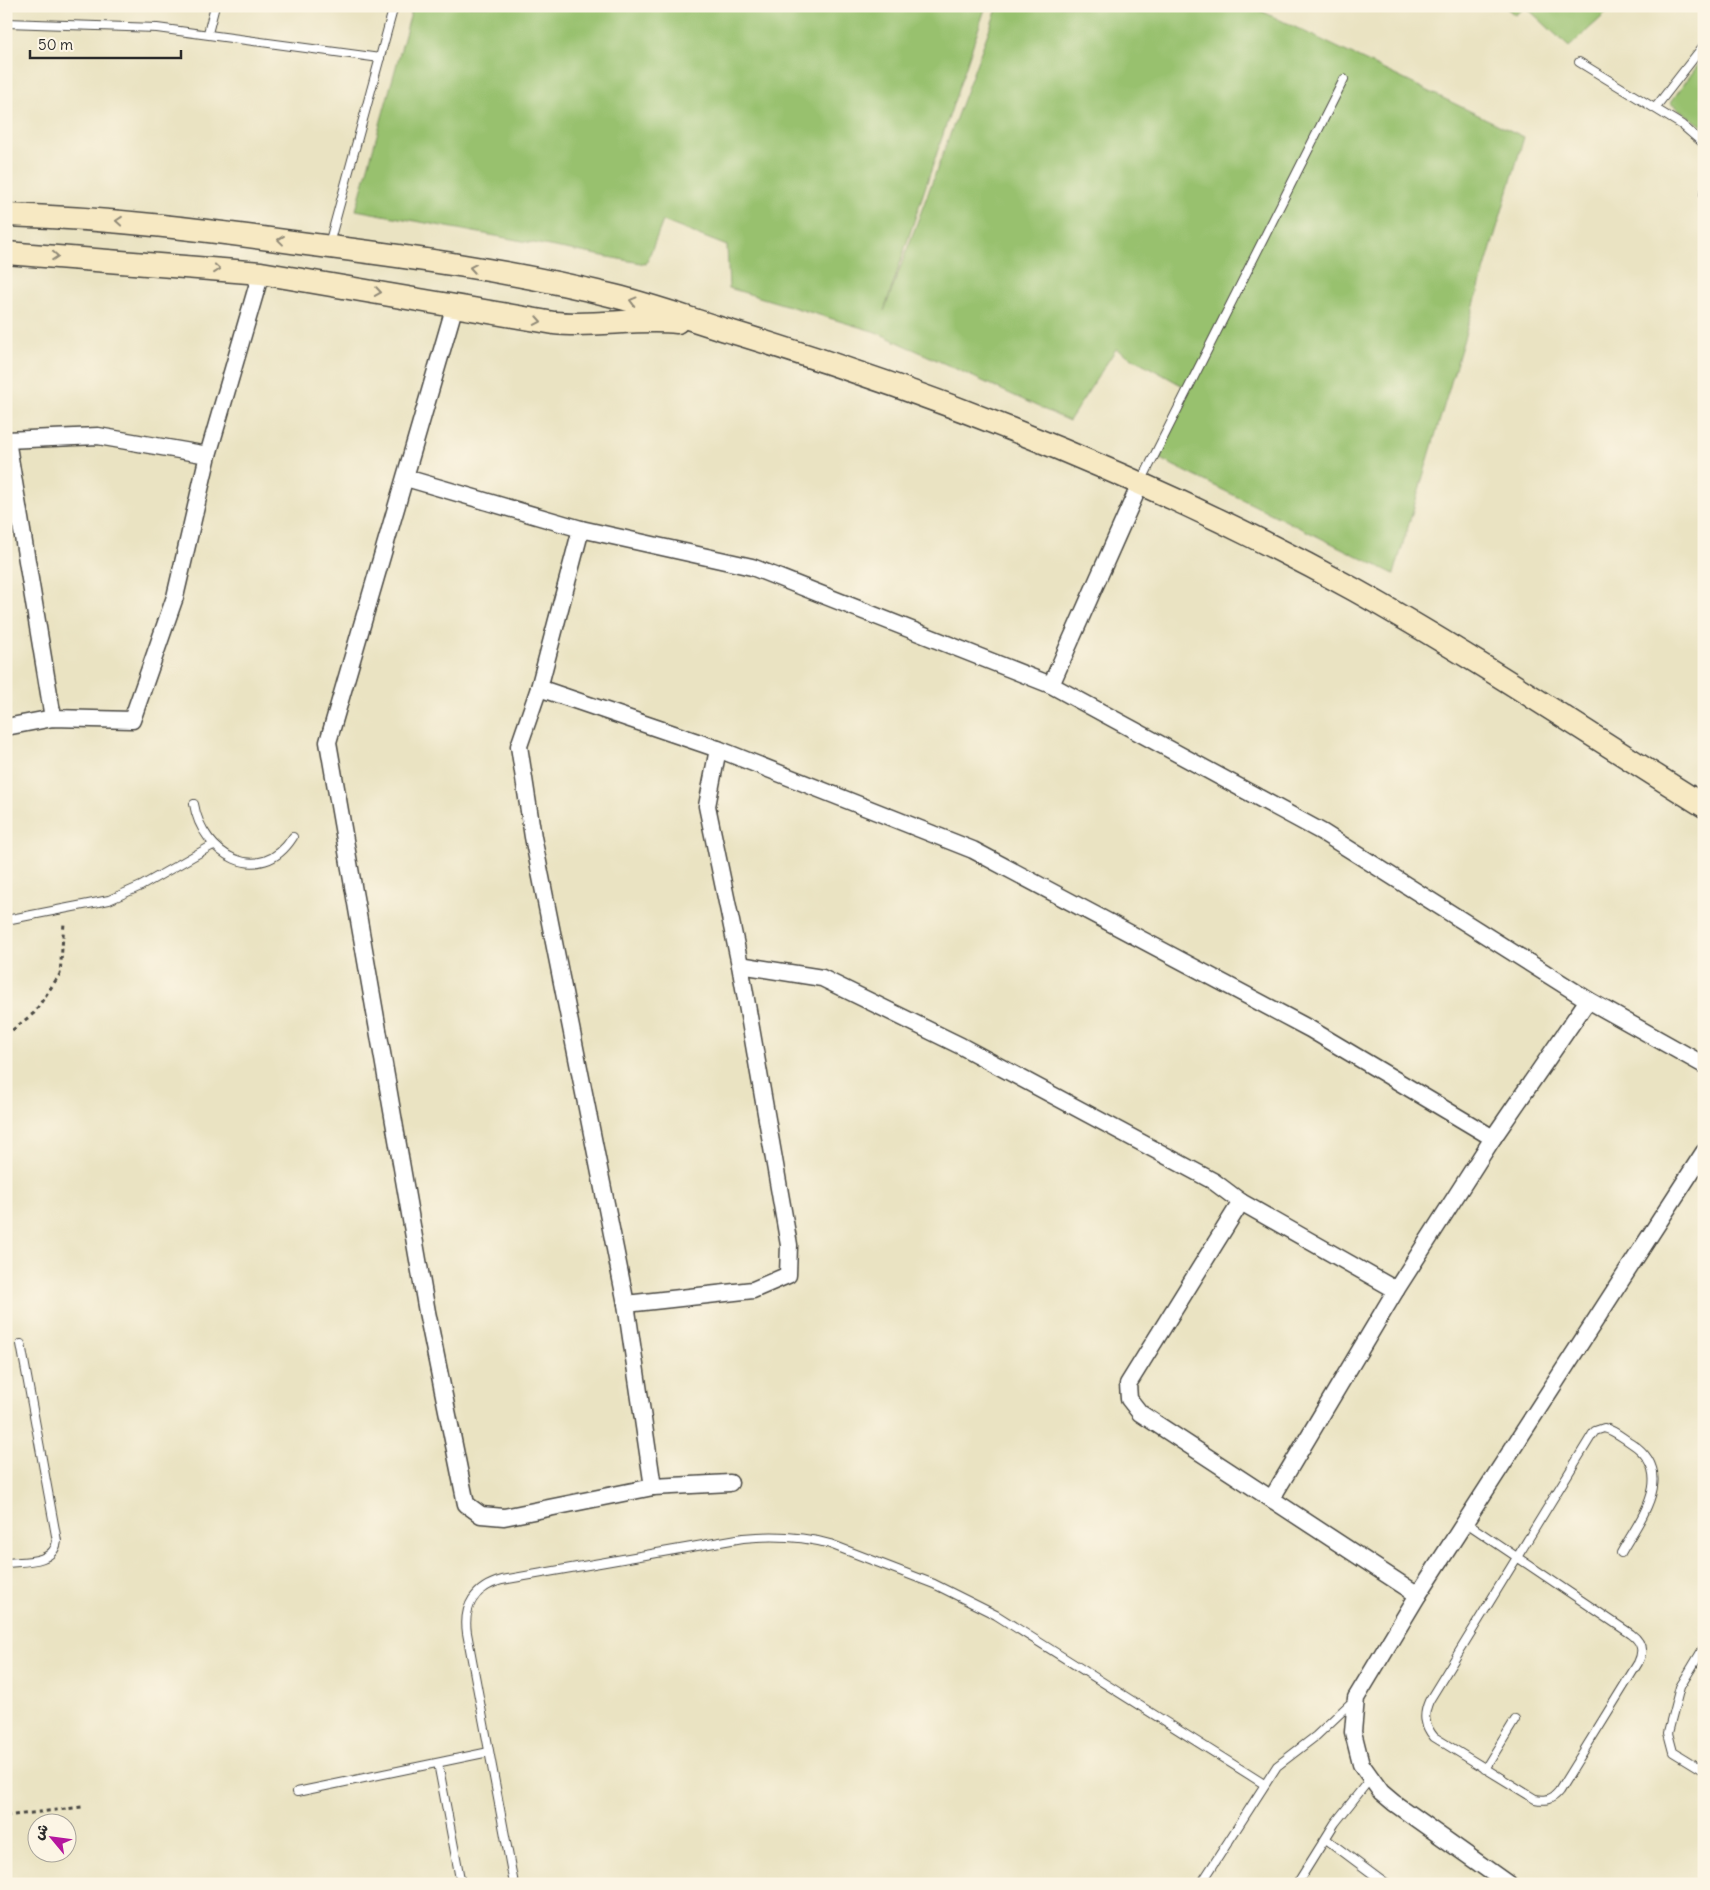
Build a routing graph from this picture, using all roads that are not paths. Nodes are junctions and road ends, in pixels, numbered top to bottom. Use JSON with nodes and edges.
{"nodes":[{"id":1,"x":215,"y":6,"type":"edge"},
{"id":2,"x":394,"y":6,"type":"edge"},
{"id":3,"x":6,"y":23,"type":"edge"},
{"id":4,"x":208,"y":33,"type":"junction"},
{"id":5,"x":1704,"y":45,"type":"edge"},
{"id":6,"x":380,"y":58,"type":"junction"},
{"id":7,"x":1579,"y":62,"type":"dead end"},
{"id":8,"x":1344,"y":80,"type":"dead end"},
{"id":9,"x":1655,"y":108,"type":"junction"},
{"id":10,"x":1704,"y":144,"type":"edge"},
{"id":11,"x":1704,"y":193,"type":"edge"},
{"id":12,"x":1704,"y":204,"type":"edge"},
{"id":13,"x":6,"y":215,"type":"edge"},
{"id":14,"x":329,"y":246,"type":"junction"},
{"id":15,"x":6,"y":253,"type":"edge"},
{"id":16,"x":261,"y":273,"type":"junction"},
{"id":17,"x":455,"y":305,"type":"junction"},
{"id":18,"x":712,"y":326,"type":"junction"},
{"id":19,"x":7,"y":440,"type":"edge"},
{"id":20,"x":208,"y":455,"type":"junction"},
{"id":21,"x":406,"y":478,"type":"junction"},
{"id":22,"x":1140,"y":484,"type":"junction"},
{"id":23,"x":581,"y":529,"type":"junction"},
{"id":24,"x":1051,"y":685,"type":"junction"},
{"id":25,"x":539,"y":688,"type":"junction"},
{"id":26,"x":52,"y":718,"type":"junction"},
{"id":27,"x":6,"y":727,"type":"edge"},
{"id":28,"x":718,"y":749,"type":"junction"},
{"id":29,"x":194,"y":804,"type":"dead end"},
{"id":30,"x":1704,"y":806,"type":"edge"},
{"id":31,"x":293,"y":837,"type":"dead end"},
{"id":32,"x":213,"y":845,"type":"junction"},
{"id":33,"x":6,"y":920,"type":"edge"},
{"id":34,"x":740,"y":964,"type":"junction"},
{"id":35,"x":1588,"y":1000,"type":"junction"},
{"id":36,"x":1704,"y":1065,"type":"edge"},
{"id":37,"x":1493,"y":1138,"type":"junction"},
{"id":38,"x":1704,"y":1152,"type":"edge"},
{"id":39,"x":1241,"y":1202,"type":"junction"},
{"id":40,"x":1396,"y":1290,"type":"junction"},
{"id":41,"x":626,"y":1304,"type":"junction"},
{"id":42,"x":21,"y":1344,"type":"dead end"},
{"id":43,"x":730,"y":1483,"type":"dead end"},
{"id":44,"x":653,"y":1487,"type":"junction"},
{"id":45,"x":1272,"y":1498,"type":"junction"},
{"id":46,"x":1465,"y":1522,"type":"junction"},
{"id":47,"x":1621,"y":1553,"type":"dead end"},
{"id":48,"x":1519,"y":1557,"type":"junction"},
{"id":49,"x":6,"y":1563,"type":"edge"},
{"id":50,"x":1418,"y":1595,"type":"junction"},
{"id":51,"x":1704,"y":1647,"type":"edge"},
{"id":52,"x":1356,"y":1698,"type":"junction"},
{"id":53,"x":1514,"y":1720,"type":"dead end"},
{"id":54,"x":489,"y":1752,"type":"junction"},
{"id":55,"x":438,"y":1763,"type":"junction"},
{"id":56,"x":1485,"y":1769,"type":"junction"},
{"id":57,"x":1704,"y":1771,"type":"edge"},
{"id":58,"x":1370,"y":1779,"type":"junction"},
{"id":59,"x":1264,"y":1784,"type":"junction"},
{"id":60,"x":297,"y":1792,"type":"dead end"},
{"id":61,"x":1326,"y":1839,"type":"junction"},
{"id":62,"x":461,"y":1884,"type":"edge"},
{"id":63,"x":514,"y":1884,"type":"edge"},
{"id":64,"x":1201,"y":1884,"type":"edge"},
{"id":65,"x":1296,"y":1884,"type":"edge"},
{"id":66,"x":1386,"y":1884,"type":"edge"},
{"id":67,"x":1508,"y":1884,"type":"edge"}],
"edges":[{"from":1,"to":4,"type":"lane"},
{"from":2,"to":6,"type":"lane"},
{"from":3,"to":4,"type":"lane"},
{"from":4,"to":6,"type":"lane"},
{"from":5,"to":9,"type":"lane"},
{"from":6,"to":14,"type":"lane"},
{"from":7,"to":9,"type":"lane"},
{"from":8,"to":22,"type":"lane"},
{"from":9,"to":10,"type":"lane"},
{"from":11,"to":12,"type":"lane"},
{"from":14,"to":13,"type":"street","one_way":true},
{"from":18,"to":14,"type":"street","one_way":true},
{"from":15,"to":16,"type":"street","one_way":true},
{"from":16,"to":17,"type":"street","one_way":true},
{"from":16,"to":20,"type":"street"},
{"from":17,"to":18,"type":"street","one_way":true},
{"from":17,"to":21,"type":"street"},
{"from":18,"to":22,"type":"street"},
{"from":19,"to":20,"type":"street"},
{"from":19,"to":26,"type":"street"},
{"from":20,"to":26,"type":"street"},
{"from":21,"to":23,"type":"street"},
{"from":21,"to":44,"type":"street"},
{"from":22,"to":24,"type":"street"},
{"from":22,"to":30,"type":"street"},
{"from":23,"to":24,"type":"street"},
{"from":23,"to":25,"type":"street"},
{"from":24,"to":35,"type":"street"},
{"from":25,"to":28,"type":"street"},
{"from":25,"to":41,"type":"street"},
{"from":26,"to":27,"type":"street"},
{"from":28,"to":34,"type":"street"},
{"from":28,"to":37,"type":"street"},
{"from":29,"to":32,"type":"lane"},
{"from":31,"to":32,"type":"lane"},
{"from":32,"to":33,"type":"lane"},
{"from":34,"to":39,"type":"street"},
{"from":34,"to":41,"type":"street"},
{"from":35,"to":36,"type":"street"},
{"from":35,"to":37,"type":"street"},
{"from":37,"to":40,"type":"street"},
{"from":38,"to":46,"type":"street"},
{"from":39,"to":40,"type":"street"},
{"from":39,"to":45,"type":"street"},
{"from":40,"to":45,"type":"street"},
{"from":41,"to":44,"type":"street"},
{"from":42,"to":49,"type":"lane"},
{"from":43,"to":44,"type":"street"},
{"from":45,"to":50,"type":"street"},
{"from":46,"to":48,"type":"lane"},
{"from":46,"to":50,"type":"street"},
{"from":47,"to":48,"type":"lane"},
{"from":48,"to":56,"type":"lane"},
{"from":48,"to":56,"type":"lane"},
{"from":50,"to":52,"type":"street"},
{"from":51,"to":57,"type":"lane"},
{"from":52,"to":58,"type":"street"},
{"from":52,"to":59,"type":"lane"},
{"from":53,"to":56,"type":"lane"},
{"from":54,"to":55,"type":"lane"},
{"from":54,"to":59,"type":"lane"},
{"from":54,"to":63,"type":"lane"},
{"from":55,"to":60,"type":"lane"},
{"from":55,"to":62,"type":"lane"},
{"from":58,"to":61,"type":"lane"},
{"from":58,"to":67,"type":"street"},
{"from":59,"to":64,"type":"lane"},
{"from":61,"to":65,"type":"lane"},
{"from":61,"to":66,"type":"lane"}]}
